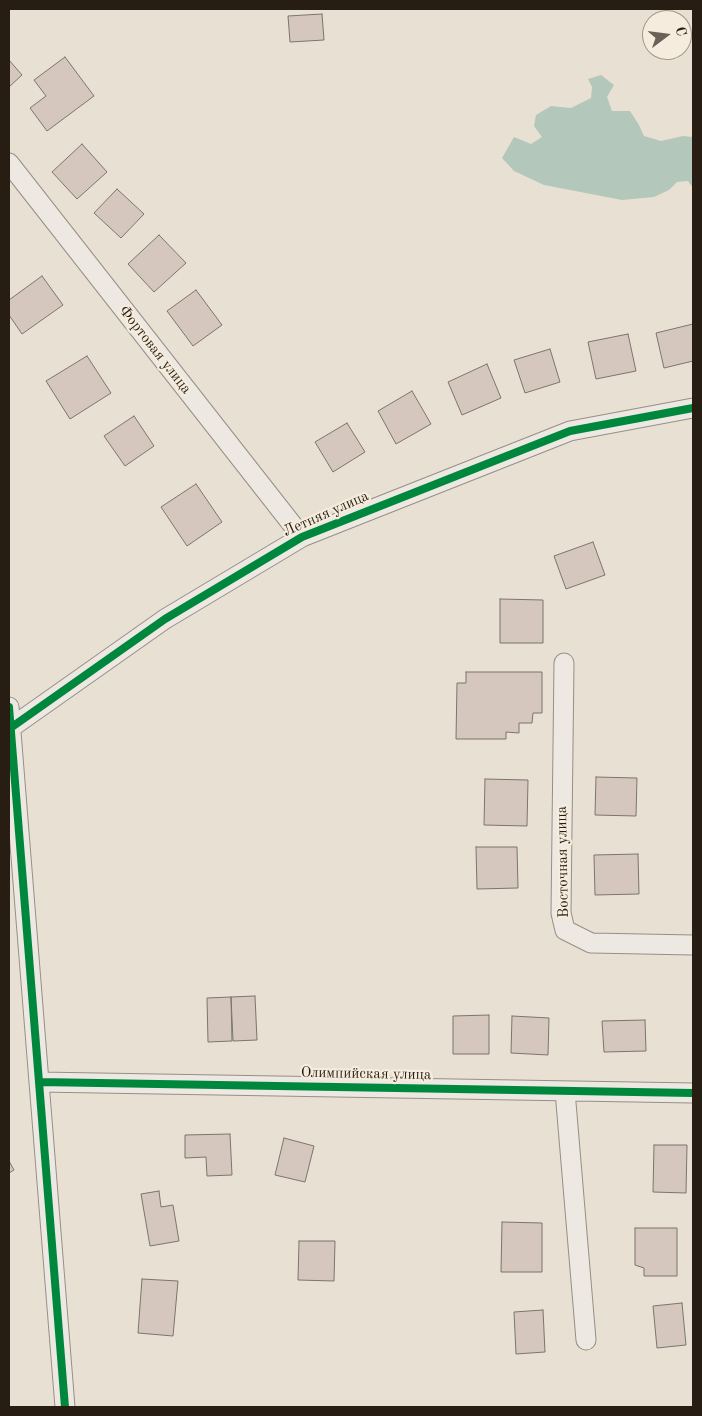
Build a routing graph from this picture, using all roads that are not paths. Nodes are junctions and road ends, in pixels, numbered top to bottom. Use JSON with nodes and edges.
{"nodes":[{"id":1,"x":9,"y":162,"type":"edge"},
{"id":2,"x":693,"y":408,"type":"edge"},
{"id":3,"x":302,"y":537,"type":"junction"},
{"id":4,"x":564,"y":663,"type":"dead end"},
{"id":5,"x":9,"y":707,"type":"edge"},
{"id":6,"x":10,"y":729,"type":"edge"},
{"id":7,"x":693,"y":945,"type":"edge"},
{"id":8,"x":39,"y":1082,"type":"junction"},
{"id":9,"x":565,"y":1091,"type":"junction"},
{"id":10,"x":693,"y":1093,"type":"edge"},
{"id":11,"x":586,"y":1340,"type":"dead end"},
{"id":12,"x":65,"y":1407,"type":"edge"}],
"edges":[{"from":1,"to":3,"type":"street","name":"Фортовая улица"},
{"from":2,"to":3,"type":"street","name":"Летняя улица"},
{"from":3,"to":6,"type":"street","name":"Летняя улица"},
{"from":4,"to":7,"type":"street","name":"Восточная улица"},
{"from":5,"to":6,"type":"street"},
{"from":6,"to":8,"type":"street"},
{"from":8,"to":9,"type":"street","name":"Олимпийская улица"},
{"from":8,"to":12,"type":"street"},
{"from":9,"to":10,"type":"street","name":"Олимпийская улица"},
{"from":9,"to":11,"type":"street"}]}
